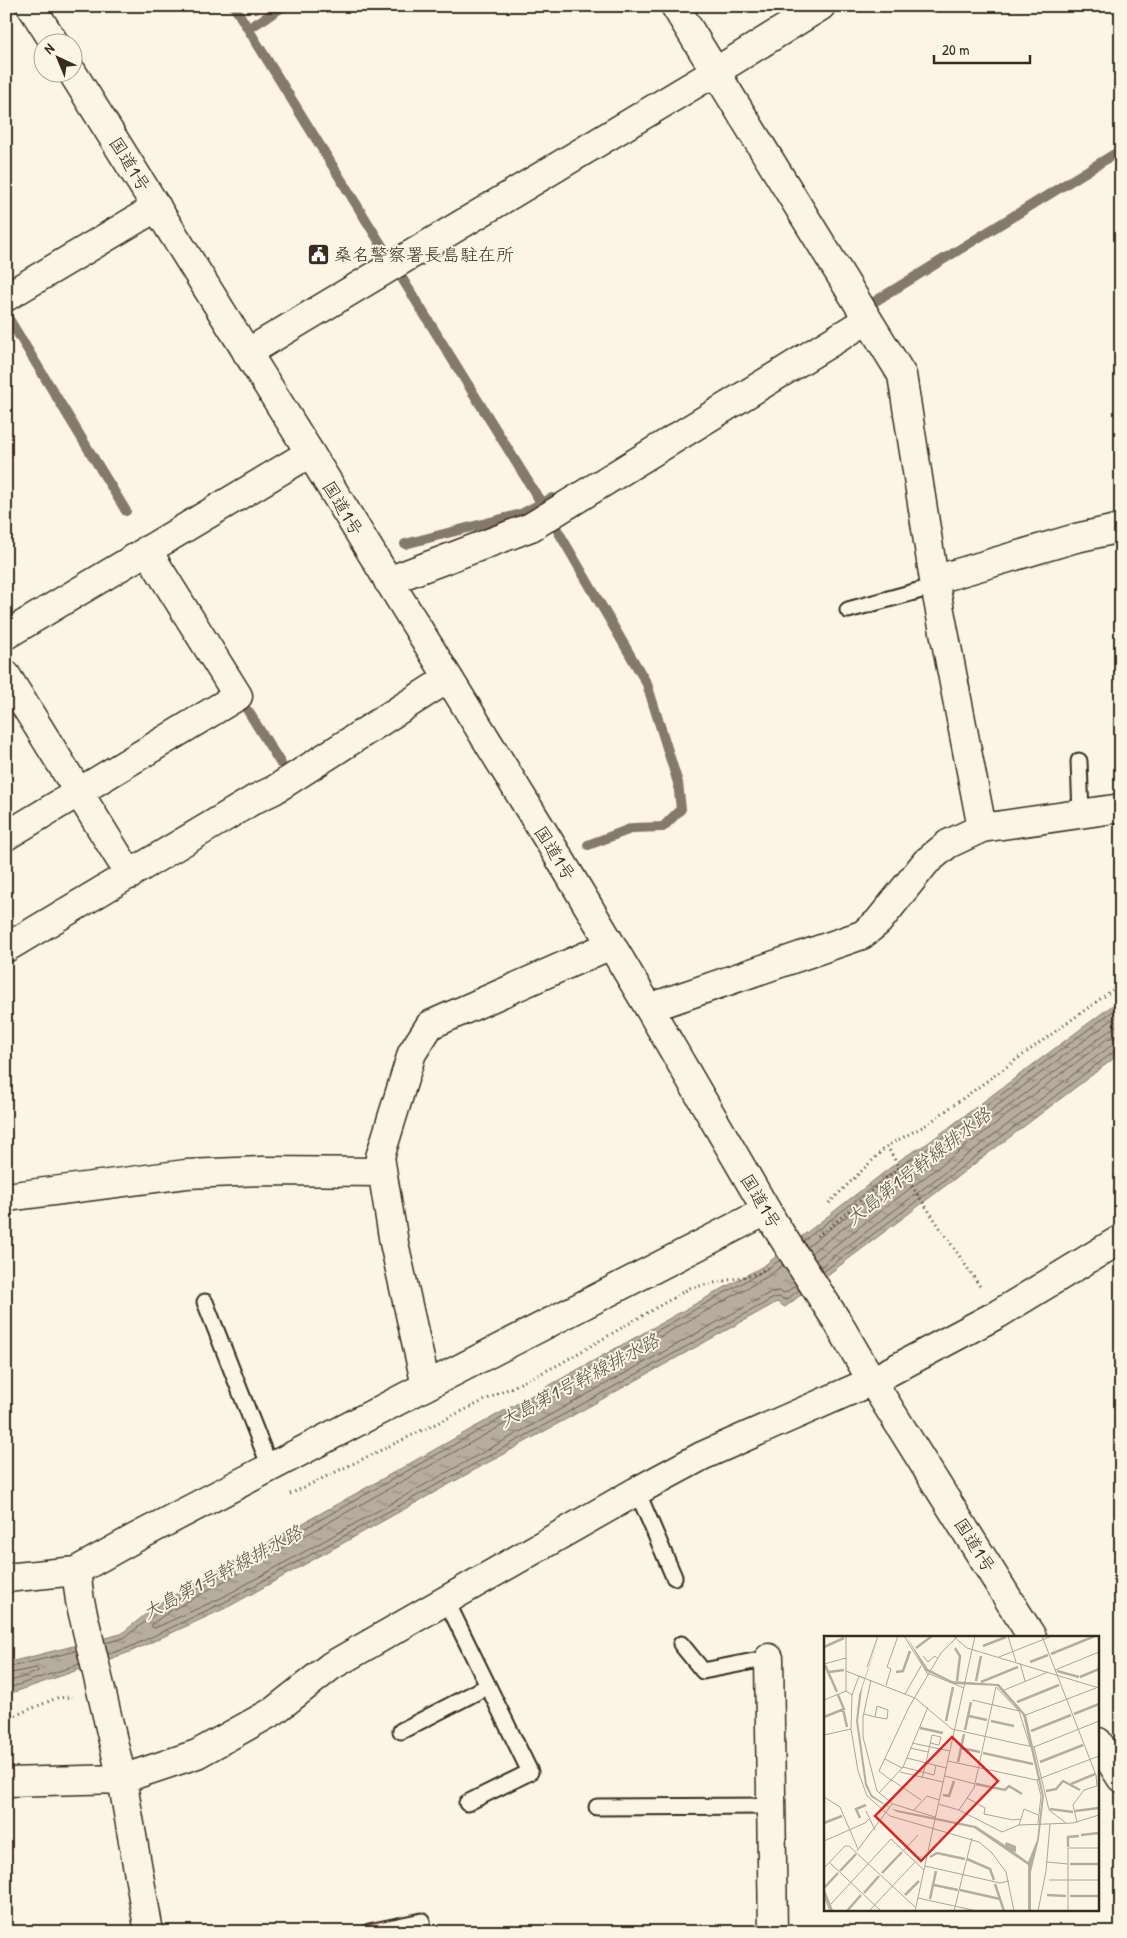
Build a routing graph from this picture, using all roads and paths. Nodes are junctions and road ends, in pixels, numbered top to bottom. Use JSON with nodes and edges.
{"nodes":[{"id":1,"x":31,"y":6,"type":"edge"},
{"id":2,"x":675,"y":6,"type":"edge"},
{"id":3,"x":821,"y":6,"type":"edge"},
{"id":4,"x":48,"y":32,"type":"edge"},
{"id":5,"x":715,"y":72,"type":"junction"},
{"id":6,"x":78,"y":82,"type":"edge"},
{"id":7,"x":157,"y":207,"type":"junction"},
{"id":8,"x":6,"y":297,"type":"edge"},
{"id":9,"x":867,"y":320,"type":"junction"},
{"id":10,"x":247,"y":353,"type":"junction"},
{"id":11,"x":310,"y":454,"type":"junction"},
{"id":12,"x":1121,"y":528,"type":"edge"},
{"id":13,"x":147,"y":550,"type":"junction"},
{"id":14,"x":388,"y":581,"type":"junction"},
{"id":15,"x":935,"y":583,"type":"junction"},
{"id":16,"x":848,"y":610,"type":"dead end"},
{"id":17,"x":6,"y":635,"type":"edge"},
{"id":18,"x":6,"y":675,"type":"edge"},
{"id":19,"x":447,"y":679,"type":"junction"},
{"id":20,"x":1079,"y":760,"type":"dead end"},
{"id":21,"x":80,"y":793,"type":"junction"},
{"id":22,"x":1121,"y":808,"type":"edge"},
{"id":23,"x":1081,"y":814,"type":"junction"},
{"id":24,"x":982,"y":828,"type":"junction"},
{"id":25,"x":6,"y":836,"type":"edge"},
{"id":26,"x":130,"y":875,"type":"junction"},
{"id":27,"x":611,"y":945,"type":"junction"},
{"id":28,"x":6,"y":948,"type":"edge"},
{"id":29,"x":1121,"y":984,"type":"edge"},
{"id":30,"x":649,"y":1008,"type":"junction"},
{"id":31,"x":887,"y":1146,"type":"junction"},
{"id":32,"x":899,"y":1167,"type":"junction"},
{"id":33,"x":382,"y":1172,"type":"junction"},
{"id":34,"x":6,"y":1197,"type":"edge"},
{"id":35,"x":829,"y":1203,"type":"dead end"},
{"id":36,"x":771,"y":1218,"type":"junction"},
{"id":37,"x":814,"y":1237,"type":"dead end"},
{"id":38,"x":1121,"y":1240,"type":"edge"},
{"id":39,"x":773,"y":1264,"type":"dead end"},
{"id":40,"x":205,"y":1302,"type":"dead end"},
{"id":41,"x":998,"y":1314,"type":"junction"},
{"id":42,"x":872,"y":1381,"type":"junction"},
{"id":43,"x":426,"y":1386,"type":"junction"},
{"id":44,"x":270,"y":1468,"type":"junction"},
{"id":45,"x":637,"y":1491,"type":"junction"},
{"id":46,"x":281,"y":1498,"type":"dead end"},
{"id":47,"x":76,"y":1571,"type":"junction"},
{"id":48,"x":674,"y":1577,"type":"dead end"},
{"id":49,"x":6,"y":1578,"type":"edge"},
{"id":50,"x":446,"y":1600,"type":"junction"},
{"id":51,"x":1031,"y":1636,"type":"edge"},
{"id":52,"x":681,"y":1644,"type":"dead end"},
{"id":53,"x":768,"y":1658,"type":"joint"},
{"id":54,"x":488,"y":1686,"type":"junction"},
{"id":55,"x":101,"y":1689,"type":"junction"},
{"id":56,"x":6,"y":1719,"type":"edge"},
{"id":57,"x":401,"y":1731,"type":"dead end"},
{"id":58,"x":1100,"y":1745,"type":"edge"},
{"id":59,"x":1121,"y":1778,"type":"edge"},
{"id":60,"x":122,"y":1780,"type":"junction"},
{"id":61,"x":6,"y":1782,"type":"edge"},
{"id":62,"x":468,"y":1803,"type":"dead end"},
{"id":63,"x":771,"y":1806,"type":"junction"},
{"id":64,"x":597,"y":1807,"type":"dead end"},
{"id":65,"x":149,"y":1932,"type":"edge"},
{"id":66,"x":369,"y":1932,"type":"edge"},
{"id":67,"x":423,"y":1932,"type":"edge"},
{"id":68,"x":773,"y":1932,"type":"edge"}],
"edges":[{"from":1,"to":4,"type":"main road"},
{"from":2,"to":5,"type":"main road"},
{"from":3,"to":5,"type":"main road"},
{"from":5,"to":9,"type":"main road"},
{"from":5,"to":10,"type":"main road"},
{"from":6,"to":7,"type":"main road","name":"国道1号"},
{"from":7,"to":8,"type":"main road"},
{"from":7,"to":10,"type":"main road","name":"国道1号"},
{"from":9,"to":14,"type":"main road"},
{"from":9,"to":15,"type":"main road"},
{"from":10,"to":11,"type":"main road","name":"国道1号"},
{"from":11,"to":13,"type":"main road"},
{"from":11,"to":14,"type":"main road","name":"国道1号"},
{"from":12,"to":15,"type":"main road"},
{"from":13,"to":17,"type":"main road"},
{"from":13,"to":21,"type":"main road"},
{"from":14,"to":19,"type":"main road","name":"国道1号"},
{"from":15,"to":16,"type":"lane"},
{"from":15,"to":24,"type":"main road"},
{"from":18,"to":21,"type":"main road"},
{"from":19,"to":26,"type":"main road"},
{"from":19,"to":27,"type":"main road","name":"国道1号"},
{"from":20,"to":23,"type":"lane"},
{"from":21,"to":25,"type":"main road"},
{"from":21,"to":26,"type":"main road"},
{"from":22,"to":23,"type":"main road"},
{"from":23,"to":24,"type":"main road"},
{"from":24,"to":30,"type":"main road"},
{"from":26,"to":28,"type":"main road"},
{"from":27,"to":30,"type":"main road","name":"国道1号"},
{"from":27,"to":33,"type":"main road"},
{"from":29,"to":31,"type":"path"},
{"from":30,"to":36,"type":"main road","name":"国道1号"},
{"from":31,"to":32,"type":"path"},
{"from":31,"to":35,"type":"path"},
{"from":32,"to":37,"type":"path"},
{"from":32,"to":41,"type":"path"},
{"from":33,"to":34,"type":"main road"},
{"from":33,"to":43,"type":"main road"},
{"from":36,"to":42,"type":"main road","name":"国道1号","bridge":true},
{"from":36,"to":43,"type":"main road"},
{"from":38,"to":41,"type":"main road"},
{"from":39,"to":46,"type":"path"},
{"from":40,"to":44,"type":"lane"},
{"from":41,"to":42,"type":"main road"},
{"from":42,"to":45,"type":"main road"},
{"from":42,"to":51,"type":"main road","name":"国道1号"},
{"from":43,"to":44,"type":"main road"},
{"from":44,"to":47,"type":"main road"},
{"from":45,"to":48,"type":"lane"},
{"from":45,"to":50,"type":"main road"},
{"from":47,"to":49,"type":"main road"},
{"from":47,"to":55,"type":"main road"},
{"from":50,"to":54,"type":"lane"},
{"from":50,"to":60,"type":"main road"},
{"from":52,"to":53,"type":"lane"},
{"from":53,"to":63,"type":"main road"},
{"from":54,"to":57,"type":"lane"},
{"from":54,"to":62,"type":"lane"},
{"from":55,"to":56,"type":"path"},
{"from":55,"to":60,"type":"main road"},
{"from":58,"to":59,"type":"main road"},
{"from":60,"to":61,"type":"main road"},
{"from":60,"to":65,"type":"main road"},
{"from":63,"to":64,"type":"lane"},
{"from":63,"to":68,"type":"main road"},
{"from":66,"to":67,"type":"lane"}]}
